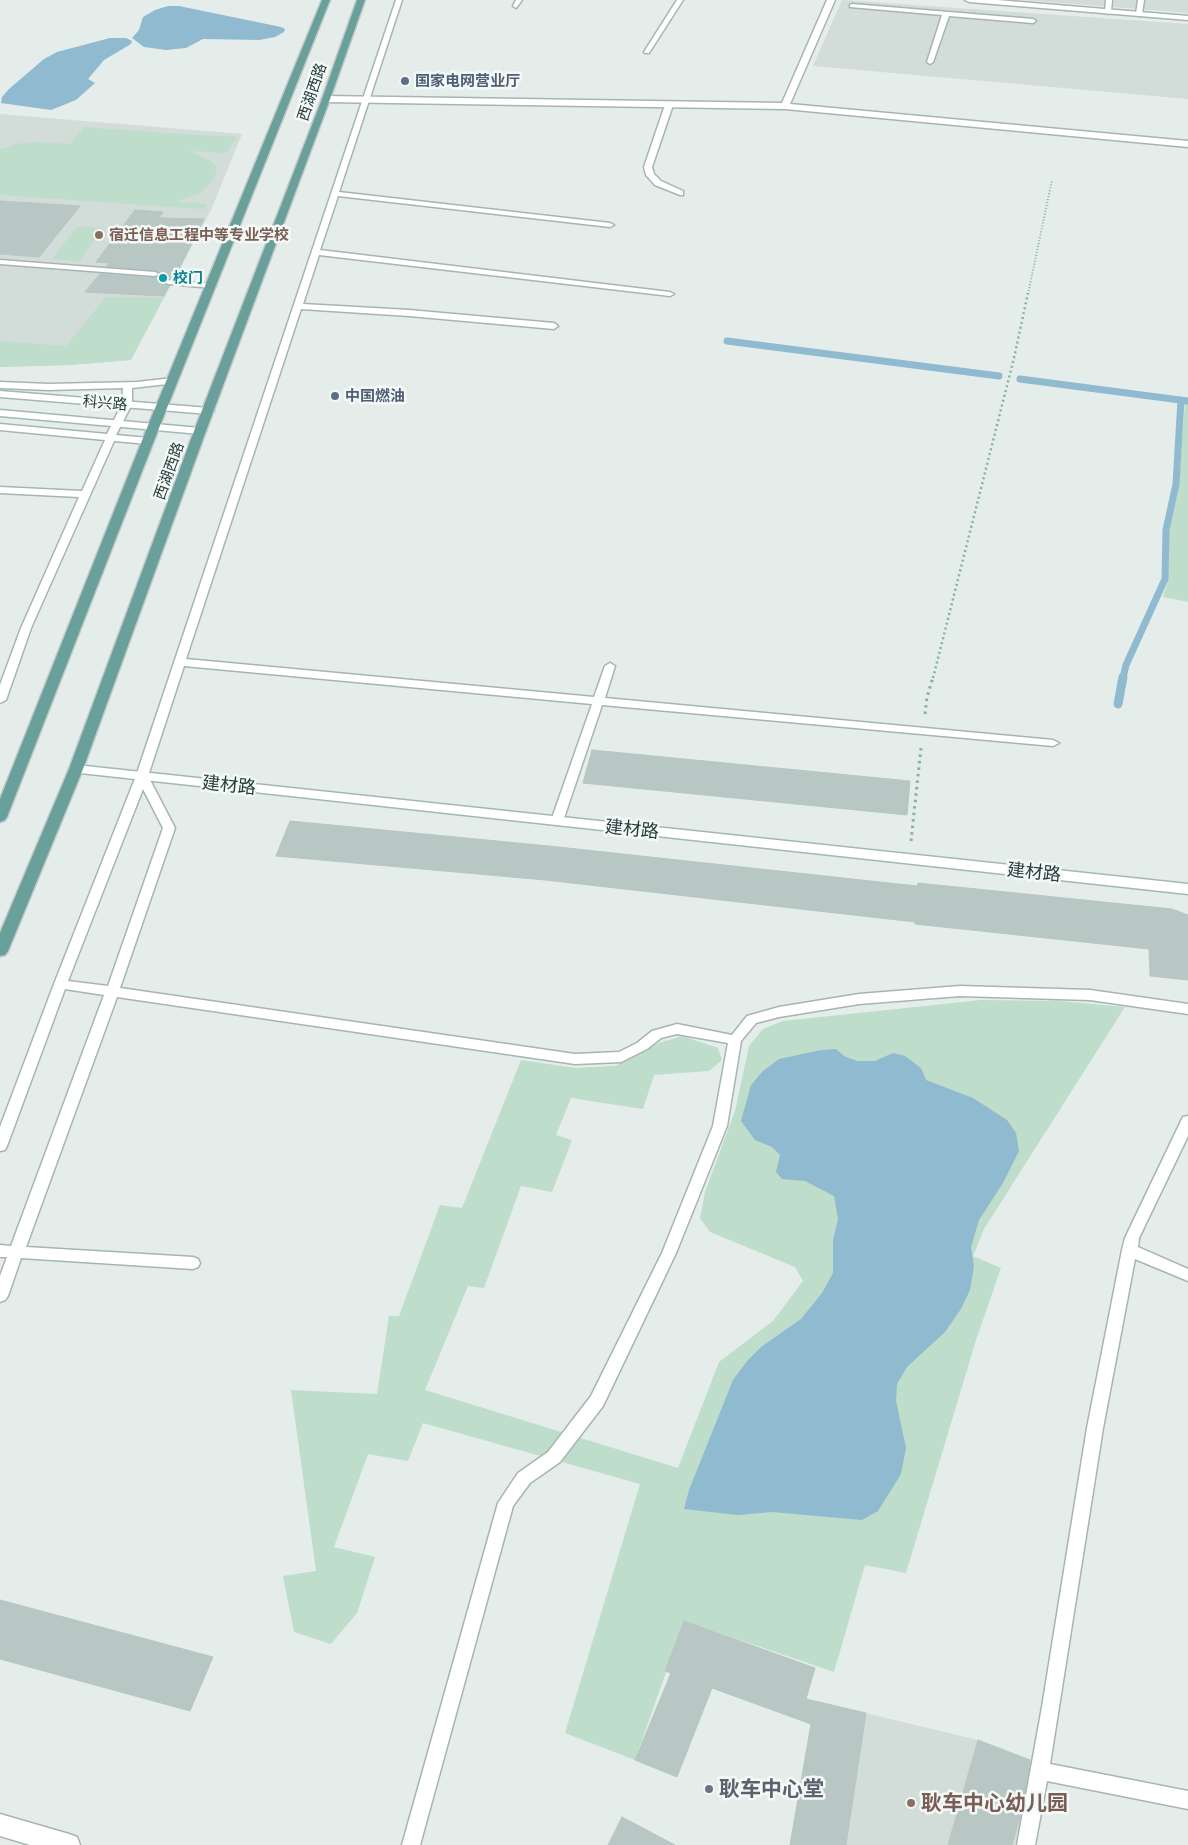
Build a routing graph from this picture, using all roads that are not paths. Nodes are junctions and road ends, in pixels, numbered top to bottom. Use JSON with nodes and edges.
{"nodes":[{"id":1,"x":326,"y":0,"type":"edge"},
{"id":2,"x":362,"y":0,"type":"edge"},
{"id":3,"x":399,"y":0,"type":"edge"},
{"id":4,"x":680,"y":0,"type":"edge"},
{"id":5,"x":831,"y":0,"type":"edge"},
{"id":6,"x":968,"y":0,"type":"edge"},
{"id":7,"x":1109,"y":0,"type":"edge"},
{"id":8,"x":1142,"y":0,"type":"edge"},
{"id":9,"x":852,"y":6,"type":"dead end"},
{"id":10,"x":1108,"y":12,"type":"junction"},
{"id":11,"x":946,"y":14,"type":"junction"},
{"id":12,"x":1140,"y":14,"type":"junction"},
{"id":13,"x":1188,"y":18,"type":"edge"},
{"id":14,"x":1033,"y":21,"type":"dead end"},
{"id":15,"x":647,"y":52,"type":"dead end"},
{"id":16,"x":930,"y":62,"type":"dead end"},
{"id":17,"x":326,"y":99,"type":"junction"},
{"id":18,"x":367,"y":100,"type":"junction"},
{"id":19,"x":669,"y":105,"type":"junction"},
{"id":20,"x":784,"y":106,"type":"junction"},
{"id":21,"x":1188,"y":144,"type":"edge"},
{"id":22,"x":680,"y":193,"type":"dead end"},
{"id":23,"x":336,"y":194,"type":"junction"},
{"id":24,"x":610,"y":225,"type":"dead end"},
{"id":25,"x":316,"y":252,"type":"junction"},
{"id":26,"x":0,"y":262,"type":"edge"},
{"id":27,"x":0,"y":269,"type":"edge"},
{"id":28,"x":171,"y":279,"type":"dead end"},
{"id":29,"x":213,"y":282,"type":"junction"},
{"id":30,"x":670,"y":294,"type":"dead end"},
{"id":31,"x":299,"y":306,"type":"junction"},
{"id":32,"x":554,"y":326,"type":"dead end"},
{"id":33,"x":173,"y":382,"type":"junction"},
{"id":34,"x":0,"y":385,"type":"edge"},
{"id":35,"x":128,"y":385,"type":"junction"},
{"id":36,"x":0,"y":394,"type":"edge"},
{"id":37,"x":127,"y":404,"type":"junction"},
{"id":38,"x":163,"y":408,"type":"junction"},
{"id":39,"x":209,"y":411,"type":"junction"},
{"id":40,"x":0,"y":413,"type":"edge"},
{"id":41,"x":116,"y":424,"type":"junction"},
{"id":42,"x":0,"y":427,"type":"edge"},
{"id":43,"x":153,"y":428,"type":"junction"},
{"id":44,"x":200,"y":431,"type":"junction"},
{"id":45,"x":110,"y":438,"type":"junction"},
{"id":46,"x":148,"y":441,"type":"junction"},
{"id":47,"x":0,"y":490,"type":"edge"},
{"id":48,"x":85,"y":494,"type":"junction"},
{"id":49,"x":180,"y":662,"type":"junction"},
{"id":50,"x":610,"y":666,"type":"dead end"},
{"id":51,"x":0,"y":700,"type":"edge"},
{"id":52,"x":598,"y":701,"type":"junction"},
{"id":53,"x":1053,"y":743,"type":"dead end"},
{"id":54,"x":76,"y":769,"type":"junction"},
{"id":55,"x":142,"y":776,"type":"junction"},
{"id":56,"x":0,"y":817,"type":"edge"},
{"id":57,"x":557,"y":821,"type":"junction"},
{"id":58,"x":1188,"y":889,"type":"edge"},
{"id":59,"x":0,"y":951,"type":"edge"},
{"id":60,"x":60,"y":984,"type":"junction"},
{"id":61,"x":112,"y":992,"type":"junction"},
{"id":62,"x":1188,"y":1009,"type":"edge"},
{"id":63,"x":735,"y":1040,"type":"junction"},
{"id":64,"x":1188,"y":1121,"type":"edge"},
{"id":65,"x":0,"y":1146,"type":"edge"},
{"id":66,"x":1130,"y":1250,"type":"junction"},
{"id":67,"x":0,"y":1251,"type":"edge"},
{"id":68,"x":16,"y":1252,"type":"junction"},
{"id":69,"x":193,"y":1263,"type":"dead end"},
{"id":70,"x":1188,"y":1275,"type":"edge"},
{"id":71,"x":0,"y":1296,"type":"edge"},
{"id":72,"x":1040,"y":1771,"type":"junction"},
{"id":73,"x":1188,"y":1800,"type":"edge"},
{"id":74,"x":0,"y":1825,"type":"edge"},
{"id":75,"x":69,"y":1845,"type":"edge"},
{"id":76,"x":411,"y":1845,"type":"edge"},
{"id":77,"x":1026,"y":1845,"type":"edge"}],
"edges":[{"from":1,"to":29,"type":"main road","name":"西湖西路"},
{"from":2,"to":17,"type":"main road","name":"西湖西路"},
{"from":3,"to":18,"type":"lane"},
{"from":4,"to":15,"type":"lane"},
{"from":5,"to":20,"type":"street"},
{"from":6,"to":10,"type":"street"},
{"from":7,"to":10,"type":"lane"},
{"from":8,"to":12,"type":"lane"},
{"from":9,"to":11,"type":"lane"},
{"from":10,"to":12,"type":"street"},
{"from":11,"to":14,"type":"lane"},
{"from":11,"to":16,"type":"lane"},
{"from":12,"to":13,"type":"street"},
{"from":17,"to":18,"type":"street"},
{"from":17,"to":39,"type":"main road","name":"西湖西路"},
{"from":18,"to":19,"type":"street"},
{"from":18,"to":23,"type":"lane"},
{"from":19,"to":20,"type":"street"},
{"from":19,"to":22,"type":"lane"},
{"from":20,"to":21,"type":"street"},
{"from":23,"to":24,"type":"lane"},
{"from":23,"to":25,"type":"lane"},
{"from":25,"to":30,"type":"lane"},
{"from":25,"to":31,"type":"lane"},
{"from":26,"to":27,"type":"lane"},
{"from":28,"to":29,"type":"lane"},
{"from":29,"to":33,"type":"main road","name":"西湖西路"},
{"from":31,"to":32,"type":"lane"},
{"from":31,"to":49,"type":"lane"},
{"from":33,"to":35,"type":"lane"},
{"from":33,"to":38,"type":"main road","name":"西湖西路"},
{"from":34,"to":35,"type":"lane"},
{"from":35,"to":37,"type":"lane"},
{"from":36,"to":37,"type":"street","name":"科兴路"},
{"from":37,"to":38,"type":"street","name":"科兴路"},
{"from":37,"to":41,"type":"lane"},
{"from":38,"to":39,"type":"street","name":"科兴路"},
{"from":38,"to":43,"type":"main road","name":"西湖西路"},
{"from":39,"to":44,"type":"main road","name":"西湖西路"},
{"from":40,"to":41,"type":"street","name":"科兴路"},
{"from":41,"to":43,"type":"street","name":"科兴路"},
{"from":41,"to":45,"type":"lane"},
{"from":42,"to":45,"type":"lane"},
{"from":43,"to":44,"type":"street","name":"科兴路"},
{"from":43,"to":46,"type":"main road","name":"西湖西路"},
{"from":44,"to":54,"type":"main road","name":"西湖西路"},
{"from":45,"to":46,"type":"lane"},
{"from":45,"to":48,"type":"lane"},
{"from":46,"to":56,"type":"main road","name":"西湖西路"},
{"from":47,"to":48,"type":"lane"},
{"from":48,"to":51,"type":"lane"},
{"from":49,"to":52,"type":"lane"},
{"from":49,"to":55,"type":"lane"},
{"from":50,"to":52,"type":"lane"},
{"from":52,"to":53,"type":"lane"},
{"from":52,"to":57,"type":"lane"},
{"from":54,"to":55,"type":"street","name":"建材路"},
{"from":54,"to":59,"type":"main road","name":"西湖西路"},
{"from":55,"to":57,"type":"street","name":"建材路"},
{"from":55,"to":60,"type":"lane"},
{"from":55,"to":61,"type":"lane"},
{"from":57,"to":58,"type":"street","name":"建材路"},
{"from":60,"to":61,"type":"lane"},
{"from":60,"to":65,"type":"lane"},
{"from":61,"to":63,"type":"lane"},
{"from":61,"to":68,"type":"lane"},
{"from":62,"to":63,"type":"lane"},
{"from":63,"to":76,"type":"lane"},
{"from":64,"to":66,"type":"lane"},
{"from":66,"to":70,"type":"lane"},
{"from":66,"to":72,"type":"lane"},
{"from":67,"to":68,"type":"lane"},
{"from":68,"to":69,"type":"lane"},
{"from":68,"to":71,"type":"lane"},
{"from":72,"to":73,"type":"lane"},
{"from":72,"to":77,"type":"lane"},
{"from":74,"to":75,"type":"street"}]}
